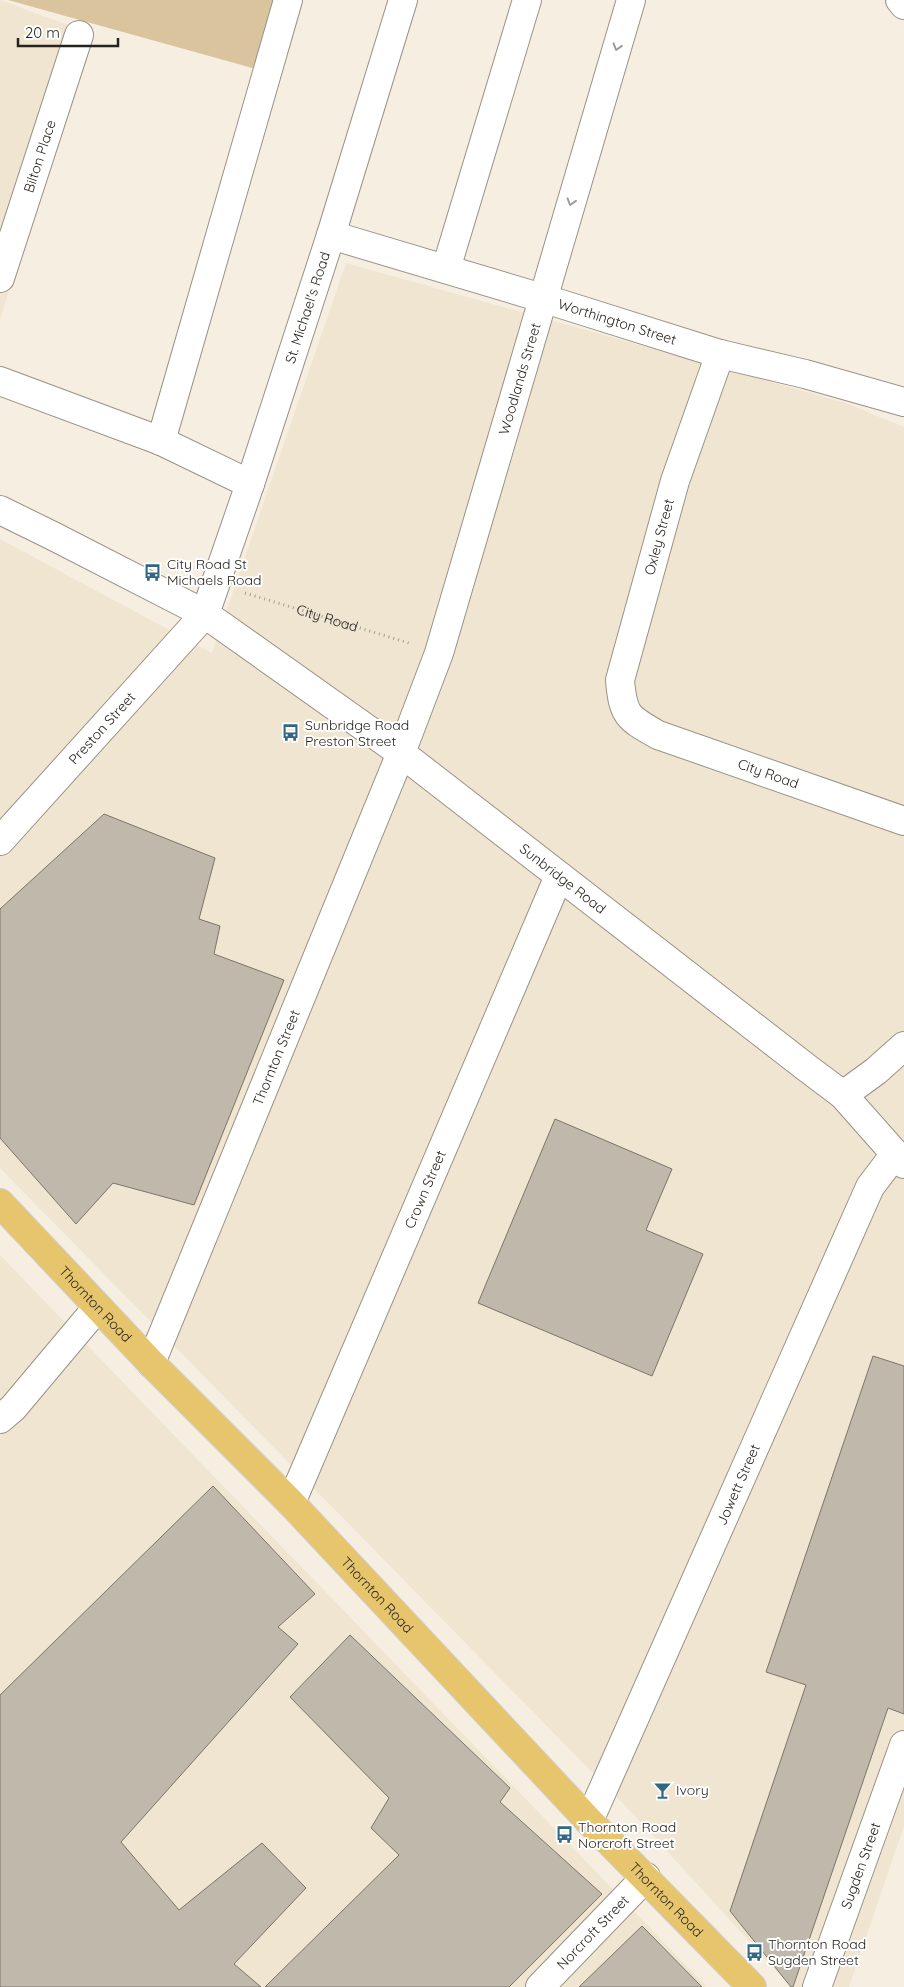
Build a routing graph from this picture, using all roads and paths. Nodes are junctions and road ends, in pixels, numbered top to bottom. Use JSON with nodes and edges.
{"nodes":[{"id":1,"x":288,"y":0,"type":"edge"},
{"id":2,"x":403,"y":0,"type":"edge"},
{"id":3,"x":527,"y":0,"type":"edge"},
{"id":4,"x":631,"y":0,"type":"edge"},
{"id":5,"x":900,"y":0,"type":"edge"},
{"id":6,"x":904,"y":5,"type":"edge"},
{"id":7,"x":79,"y":35,"type":"dead end"},
{"id":8,"x":331,"y":235,"type":"junction"},
{"id":9,"x":446,"y":269,"type":"junction"},
{"id":10,"x":0,"y":278,"type":"edge"},
{"id":11,"x":542,"y":298,"type":"junction"},
{"id":12,"x":720,"y":354,"type":"junction"},
{"id":13,"x":0,"y":381,"type":"edge"},
{"id":14,"x":904,"y":402,"type":"edge"},
{"id":15,"x":161,"y":441,"type":"junction"},
{"id":16,"x":250,"y":484,"type":"junction"},
{"id":17,"x":0,"y":510,"type":"edge"},
{"id":18,"x":216,"y":584,"type":"junction"},
{"id":19,"x":205,"y":614,"type":"junction"},
{"id":20,"x":440,"y":653,"type":"junction"},
{"id":21,"x":634,"y":722,"type":"joint"},
{"id":22,"x":401,"y":753,"type":"junction"},
{"id":23,"x":904,"y":821,"type":"edge"},
{"id":24,"x":0,"y":841,"type":"edge"},
{"id":25,"x":559,"y":876,"type":"junction"},
{"id":26,"x":904,"y":1046,"type":"edge"},
{"id":27,"x":843,"y":1094,"type":"junction"},
{"id":28,"x":900,"y":1159,"type":"edge"},
{"id":29,"x":0,"y":1204,"type":"edge"},
{"id":30,"x":97,"y":1308,"type":"junction"},
{"id":31,"x":151,"y":1363,"type":"junction"},
{"id":32,"x":0,"y":1418,"type":"edge"},
{"id":33,"x":291,"y":1503,"type":"junction"},
{"id":34,"x":904,"y":1745,"type":"edge"},
{"id":35,"x":589,"y":1821,"type":"junction"},
{"id":36,"x":646,"y":1877,"type":"junction"},
{"id":37,"x":540,"y":1987,"type":"edge"},
{"id":38,"x":752,"y":1987,"type":"edge"},
{"id":39,"x":817,"y":1987,"type":"edge"}],
"edges":[{"from":1,"to":15,"type":"street"},
{"from":2,"to":8,"type":"street","name":"St. Michael's Road"},
{"from":3,"to":9,"type":"street"},
{"from":4,"to":11,"type":"street","name":"Woodlands Street","one_way":true},
{"from":5,"to":6,"type":"street"},
{"from":7,"to":10,"type":"street","name":"Bilton Place"},
{"from":8,"to":9,"type":"street","name":"Worthington Street"},
{"from":8,"to":16,"type":"street","name":"St. Michael's Road"},
{"from":9,"to":11,"type":"street","name":"Worthington Street"},
{"from":11,"to":12,"type":"street","name":"Worthington Street"},
{"from":11,"to":20,"type":"street","name":"Woodlands Street"},
{"from":12,"to":14,"type":"street","name":"Worthington Street"},
{"from":12,"to":21,"type":"street","name":"Oxley Street"},
{"from":13,"to":15,"type":"street"},
{"from":15,"to":16,"type":"street"},
{"from":16,"to":18,"type":"street","name":"St. Michael's Road"},
{"from":17,"to":19,"type":"street"},
{"from":18,"to":19,"type":"street","name":"St. Michael's Road"},
{"from":18,"to":20,"type":"path","name":"City Road"},
{"from":19,"to":22,"type":"street","name":"Sunbridge Road"},
{"from":19,"to":24,"type":"street","name":"Preston Street"},
{"from":20,"to":22,"type":"street","name":"Woodlands Street"},
{"from":21,"to":23,"type":"street","name":"City Road"},
{"from":22,"to":25,"type":"street","name":"Sunbridge Road"},
{"from":22,"to":31,"type":"street","name":"Thornton Street"},
{"from":25,"to":27,"type":"street","name":"Sunbridge Road"},
{"from":25,"to":33,"type":"street","name":"Crown Street"},
{"from":26,"to":27,"type":"street"},
{"from":27,"to":28,"type":"street","name":"Sunbridge Road"},
{"from":28,"to":35,"type":"street","name":"Jowett Street"},
{"from":29,"to":30,"type":"main road","name":"Thornton Road"},
{"from":30,"to":31,"type":"main road","name":"Thornton Road"},
{"from":30,"to":32,"type":"street"},
{"from":31,"to":33,"type":"main road","name":"Thornton Road"},
{"from":33,"to":35,"type":"main road","name":"Thornton Road"},
{"from":34,"to":39,"type":"street","name":"Sugden Street"},
{"from":35,"to":36,"type":"main road","name":"Thornton Road"},
{"from":36,"to":37,"type":"street","name":"Norcroft Street"},
{"from":36,"to":38,"type":"main road","name":"Thornton Road"}]}
